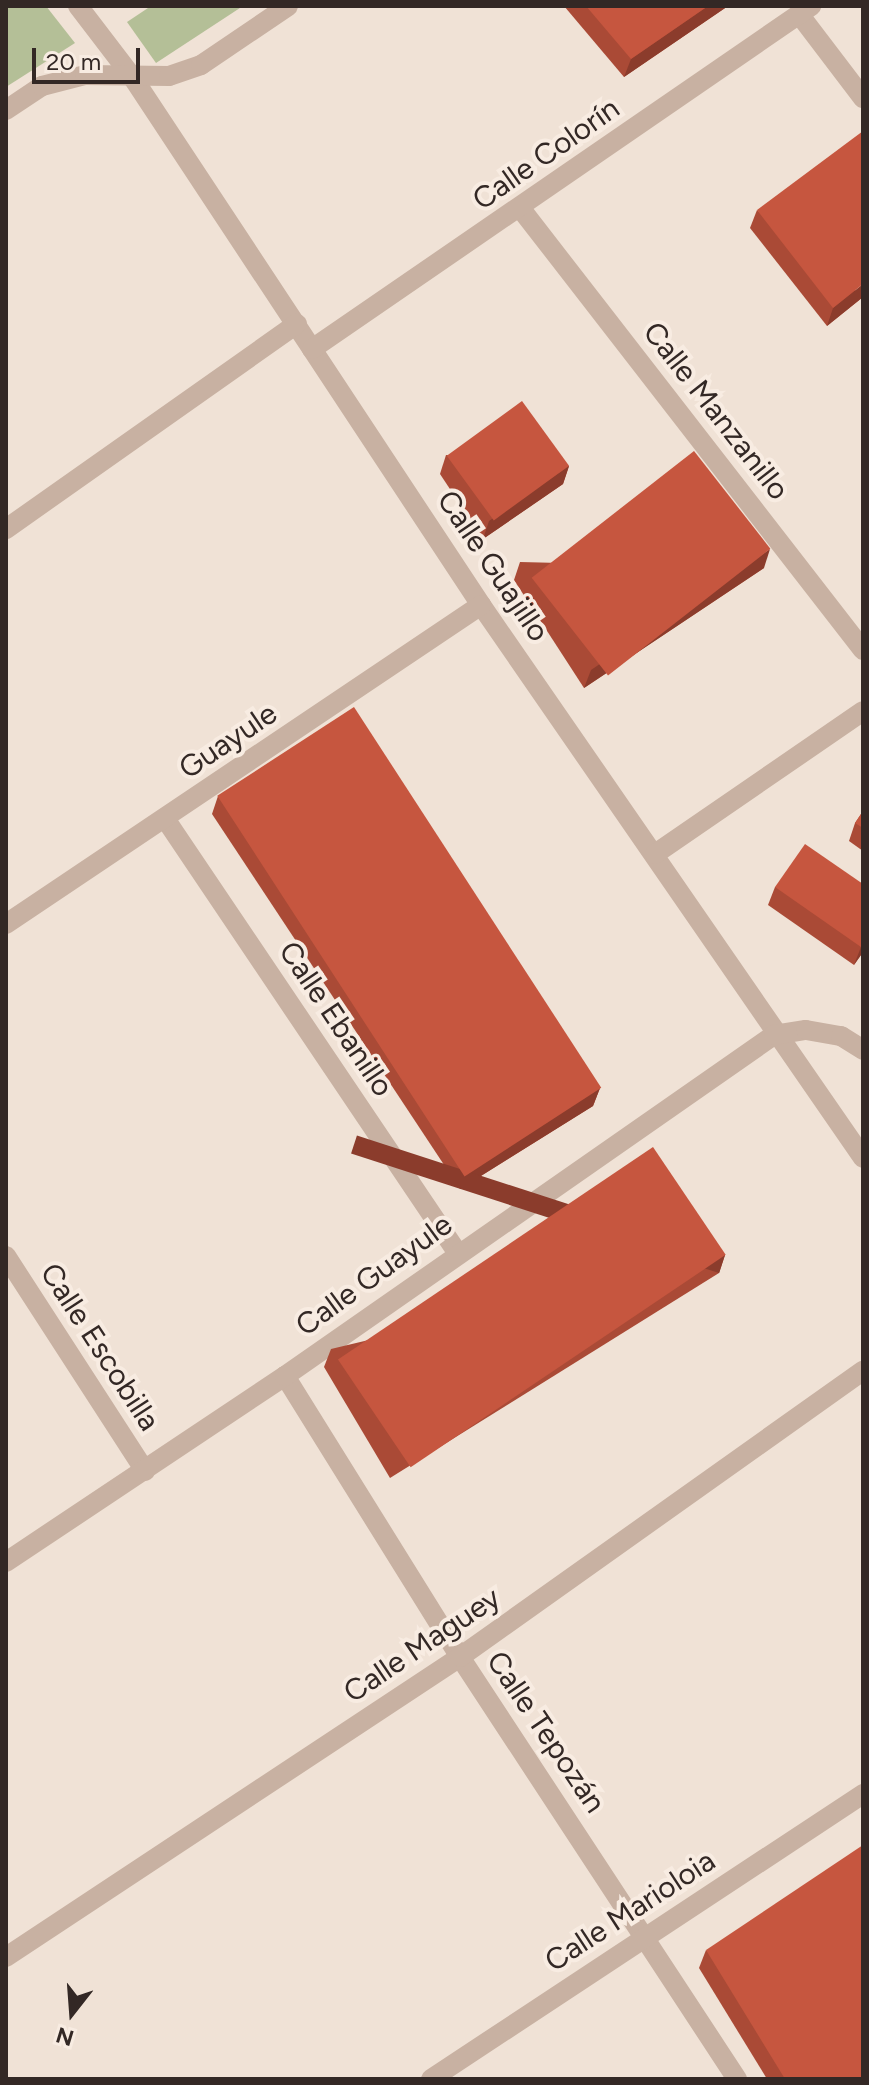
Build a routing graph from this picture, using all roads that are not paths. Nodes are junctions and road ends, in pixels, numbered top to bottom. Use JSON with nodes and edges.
{"nodes":[{"id":1,"x":78,"y":6,"type":"edge"},
{"id":2,"x":288,"y":6,"type":"edge"},
{"id":3,"x":805,"y":10,"type":"edge"},
{"id":4,"x":133,"y":78,"type":"junction"},
{"id":5,"x":863,"y":98,"type":"edge"},
{"id":6,"x":6,"y":110,"type":"edge"},
{"id":7,"x":521,"y":209,"type":"junction"},
{"id":8,"x":297,"y":324,"type":"junction"},
{"id":9,"x":312,"y":349,"type":"junction"},
{"id":10,"x":6,"y":529,"type":"edge"},
{"id":11,"x":481,"y":605,"type":"junction"},
{"id":12,"x":863,"y":650,"type":"edge"},
{"id":13,"x":863,"y":711,"type":"edge"},
{"id":14,"x":166,"y":820,"type":"junction"},
{"id":15,"x":655,"y":854,"type":"junction"},
{"id":16,"x":6,"y":924,"type":"edge"},
{"id":17,"x":774,"y":1035,"type":"junction"},
{"id":18,"x":863,"y":1050,"type":"edge"},
{"id":19,"x":863,"y":1158,"type":"edge"},
{"id":20,"x":457,"y":1252,"type":"junction"},
{"id":21,"x":6,"y":1256,"type":"edge"},
{"id":22,"x":863,"y":1371,"type":"edge"},
{"id":23,"x":285,"y":1376,"type":"junction"},
{"id":24,"x":145,"y":1471,"type":"junction"},
{"id":25,"x":6,"y":1562,"type":"edge"},
{"id":26,"x":460,"y":1657,"type":"junction"},
{"id":27,"x":863,"y":1794,"type":"edge"},
{"id":28,"x":646,"y":1935,"type":"junction"},
{"id":29,"x":6,"y":1957,"type":"edge"},
{"id":30,"x":431,"y":2079,"type":"edge"},
{"id":31,"x":737,"y":2079,"type":"edge"}],
"edges":[{"from":1,"to":4,"type":"street","name":"Calle Guajillo"},
{"from":2,"to":4,"type":"street"},
{"from":3,"to":5,"type":"street"},
{"from":3,"to":7,"type":"street","name":"Calle Colorín"},
{"from":4,"to":6,"type":"street"},
{"from":4,"to":8,"type":"street","name":"Calle Guajillo"},
{"from":7,"to":9,"type":"street","name":"Calle Colorín"},
{"from":7,"to":12,"type":"street","name":"Calle Manzanillo"},
{"from":8,"to":9,"type":"street","name":"Calle Guajillo"},
{"from":8,"to":10,"type":"street"},
{"from":9,"to":11,"type":"street","name":"Calle Guajillo"},
{"from":11,"to":14,"type":"street","name":"Guayule"},
{"from":11,"to":15,"type":"street","name":"Calle Guajillo"},
{"from":13,"to":15,"type":"street"},
{"from":14,"to":16,"type":"street","name":"Guayule"},
{"from":14,"to":20,"type":"street","name":"Calle Ebanillo"},
{"from":15,"to":17,"type":"street","name":"Calle Guajillo"},
{"from":17,"to":18,"type":"street"},
{"from":17,"to":19,"type":"street","name":"Calle Guajillo"},
{"from":17,"to":20,"type":"street","name":"Calle Guayule"},
{"from":20,"to":23,"type":"street","name":"Calle Guayule"},
{"from":21,"to":24,"type":"street","name":"Calle Escobilla"},
{"from":22,"to":26,"type":"street","name":"Calle Maguey"},
{"from":23,"to":24,"type":"street","name":"Calle Guayule"},
{"from":23,"to":26,"type":"street","name":"Calle Tepozán"},
{"from":24,"to":25,"type":"street","name":"Calle Guayule"},
{"from":26,"to":28,"type":"street","name":"Calle Tepozán"},
{"from":26,"to":29,"type":"street","name":"Calle Maguey"},
{"from":27,"to":28,"type":"street","name":"Calle Marioloia"},
{"from":28,"to":30,"type":"street","name":"Calle Marioloia"},
{"from":28,"to":31,"type":"street","name":"Calle Tepozán"}]}
